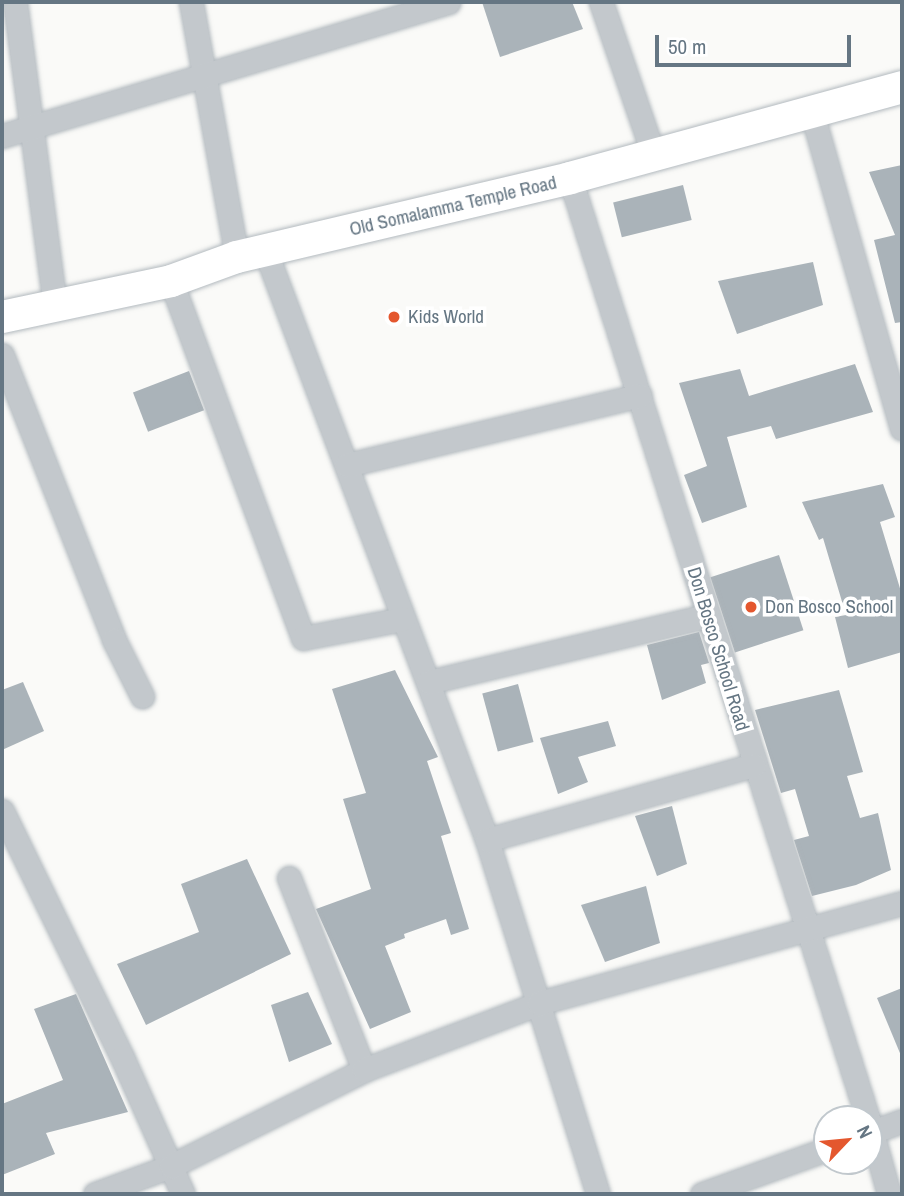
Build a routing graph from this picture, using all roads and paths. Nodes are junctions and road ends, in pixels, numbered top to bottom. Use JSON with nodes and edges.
{"nodes":[{"id":1,"x":15,"y":2,"type":"edge"},
{"id":2,"x":191,"y":2,"type":"edge"},
{"id":3,"x":448,"y":2,"type":"edge"},
{"id":4,"x":601,"y":2,"type":"edge"},
{"id":5,"x":205,"y":76,"type":"junction"},
{"id":6,"x":902,"y":87,"type":"edge"},
{"id":7,"x":812,"y":113,"type":"junction"},
{"id":8,"x":29,"y":128,"type":"junction"},
{"id":9,"x":2,"y":136,"type":"edge"},
{"id":10,"x":653,"y":153,"type":"junction"},
{"id":11,"x":570,"y":178,"type":"junction"},
{"id":12,"x":251,"y":254,"type":"junction"},
{"id":13,"x":171,"y":281,"type":"junction"},
{"id":14,"x":55,"y":305,"type":"junction"},
{"id":15,"x":2,"y":317,"type":"edge"},
{"id":16,"x":2,"y":355,"type":"edge"},
{"id":17,"x":640,"y":395,"type":"junction"},
{"id":18,"x":902,"y":428,"type":"edge"},
{"id":19,"x":347,"y":466,"type":"junction"},
{"id":20,"x":707,"y":616,"type":"junction"},
{"id":21,"x":402,"y":619,"type":"junction"},
{"id":22,"x":429,"y":682,"type":"junction"},
{"id":23,"x":142,"y":696,"type":"dead end"},
{"id":24,"x":754,"y":765,"type":"junction"},
{"id":25,"x":2,"y":811,"type":"edge"},
{"id":26,"x":487,"y":840,"type":"junction"},
{"id":27,"x":289,"y":878,"type":"dead end"},
{"id":28,"x":902,"y":903,"type":"edge"},
{"id":29,"x":808,"y":929,"type":"junction"},
{"id":30,"x":540,"y":1003,"type":"junction"},
{"id":31,"x":364,"y":1070,"type":"junction"},
{"id":32,"x":863,"y":1105,"type":"edge"},
{"id":33,"x":902,"y":1121,"type":"edge"},
{"id":34,"x":883,"y":1125,"type":"edge"},
{"id":35,"x":813,"y":1156,"type":"edge"},
{"id":36,"x":171,"y":1166,"type":"junction"},
{"id":37,"x":883,"y":1173,"type":"edge"},
{"id":38,"x":751,"y":1186,"type":"edge"},
{"id":39,"x":95,"y":1194,"type":"edge"},
{"id":40,"x":183,"y":1194,"type":"edge"},
{"id":41,"x":598,"y":1194,"type":"edge"},
{"id":42,"x":702,"y":1194,"type":"edge"},
{"id":43,"x":889,"y":1194,"type":"edge"}],
"edges":[{"from":1,"to":8,"type":"street"},
{"from":2,"to":5,"type":"street"},
{"from":3,"to":5,"type":"street"},
{"from":4,"to":10,"type":"street"},
{"from":5,"to":8,"type":"street"},
{"from":5,"to":12,"type":"street"},
{"from":6,"to":7,"type":"street","name":"Old Somalamma Temple Road"},
{"from":7,"to":10,"type":"street","name":"Old Somalamma Temple Road"},
{"from":7,"to":18,"type":"street"},
{"from":8,"to":9,"type":"street"},
{"from":8,"to":14,"type":"street"},
{"from":10,"to":11,"type":"street","name":"Old Somalamma Temple Road"},
{"from":11,"to":12,"type":"street","name":"Old Somalamma Temple Road"},
{"from":11,"to":17,"type":"street","name":"Don Bosco School Road"},
{"from":12,"to":13,"type":"street","name":"Old Somalamma Temple Road"},
{"from":12,"to":19,"type":"street"},
{"from":13,"to":14,"type":"street","name":"Old Somalamma Temple Road"},
{"from":13,"to":21,"type":"street"},
{"from":14,"to":15,"type":"street","name":"Old Somalamma Temple Road"},
{"from":16,"to":23,"type":"street"},
{"from":17,"to":19,"type":"street"},
{"from":17,"to":20,"type":"street","name":"Don Bosco School Road"},
{"from":19,"to":21,"type":"street"},
{"from":20,"to":22,"type":"street"},
{"from":20,"to":24,"type":"street","name":"Don Bosco School Road"},
{"from":21,"to":22,"type":"street"},
{"from":22,"to":26,"type":"street"},
{"from":24,"to":26,"type":"street"},
{"from":24,"to":29,"type":"street","name":"Don Bosco School Road"},
{"from":25,"to":36,"type":"street"},
{"from":26,"to":30,"type":"street"},
{"from":27,"to":31,"type":"street"},
{"from":28,"to":29,"type":"street"},
{"from":29,"to":30,"type":"street"},
{"from":29,"to":32,"type":"street","name":"Don Bosco School Road"},
{"from":30,"to":31,"type":"street"},
{"from":30,"to":41,"type":"street"},
{"from":31,"to":36,"type":"street"},
{"from":33,"to":34,"type":"street"},
{"from":35,"to":38,"type":"street"},
{"from":36,"to":39,"type":"street"},
{"from":36,"to":40,"type":"street"},
{"from":37,"to":43,"type":"street","name":"Don Bosco School Road"},
{"from":38,"to":42,"type":"street"}]}
